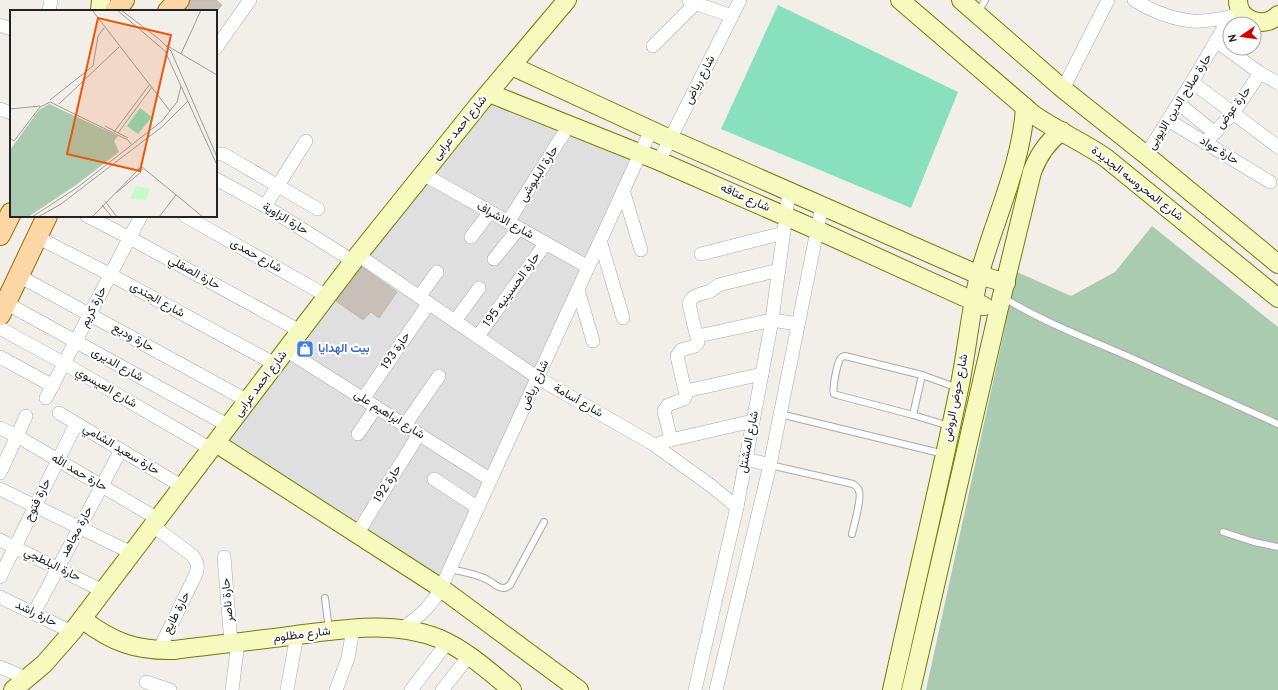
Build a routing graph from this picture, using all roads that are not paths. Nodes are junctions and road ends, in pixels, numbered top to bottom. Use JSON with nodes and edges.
{"nodes":[{"id":1,"x":51,"y":0,"type":"edge"},
{"id":2,"x":101,"y":0,"type":"edge"},
{"id":3,"x":124,"y":0,"type":"edge"},
{"id":4,"x":179,"y":0,"type":"edge"},
{"id":5,"x":250,"y":0,"type":"edge"},
{"id":6,"x":567,"y":0,"type":"edge"},
{"id":7,"x":740,"y":0,"type":"edge"},
{"id":8,"x":900,"y":0,"type":"edge"},
{"id":9,"x":961,"y":0,"type":"edge"},
{"id":10,"x":1108,"y":0,"type":"edge"},
{"id":11,"x":1134,"y":0,"type":"edge"},
{"id":12,"x":691,"y":2,"type":"edge"},
{"id":13,"x":981,"y":7,"type":"edge"},
{"id":14,"x":49,"y":10,"type":"edge"},
{"id":15,"x":100,"y":10,"type":"edge"},
{"id":16,"x":116,"y":10,"type":"edge"},
{"id":17,"x":169,"y":10,"type":"edge"},
{"id":18,"x":1236,"y":10,"type":"edge"},
{"id":19,"x":732,"y":16,"type":"junction"},
{"id":20,"x":1277,"y":19,"type":"edge"},
{"id":21,"x":0,"y":25,"type":"edge"},
{"id":22,"x":10,"y":30,"type":"edge"},
{"id":23,"x":1216,"y":42,"type":"junction"},
{"id":24,"x":653,"y":46,"type":"dead end"},
{"id":25,"x":217,"y":47,"type":"edge"},
{"id":26,"x":512,"y":66,"type":"junction"},
{"id":27,"x":1260,"y":73,"type":"junction"},
{"id":28,"x":1192,"y":82,"type":"junction"},
{"id":29,"x":1278,"y":83,"type":"edge"},
{"id":30,"x":1063,"y":89,"type":"junction"},
{"id":31,"x":489,"y":93,"type":"junction"},
{"id":32,"x":1179,"y":104,"type":"junction"},
{"id":33,"x":1025,"y":107,"type":"junction"},
{"id":34,"x":0,"y":109,"type":"edge"},
{"id":35,"x":10,"y":113,"type":"edge"},
{"id":36,"x":1233,"y":113,"type":"junction"},
{"id":37,"x":1168,"y":120,"type":"junction"},
{"id":38,"x":569,"y":125,"type":"junction"},
{"id":39,"x":651,"y":130,"type":"junction"},
{"id":40,"x":1062,"y":131,"type":"junction"},
{"id":41,"x":1215,"y":132,"type":"junction"},
{"id":42,"x":670,"y":139,"type":"junction"},
{"id":43,"x":306,"y":141,"type":"dead end"},
{"id":44,"x":1129,"y":142,"type":"junction"},
{"id":45,"x":1206,"y":143,"type":"junction"},
{"id":46,"x":1278,"y":147,"type":"edge"},
{"id":47,"x":640,"y":153,"type":"junction"},
{"id":48,"x":217,"y":154,"type":"edge"},
{"id":49,"x":1146,"y":155,"type":"junction"},
{"id":50,"x":659,"y":161,"type":"junction"},
{"id":51,"x":1116,"y":165,"type":"junction"},
{"id":52,"x":423,"y":174,"type":"junction"},
{"id":53,"x":217,"y":180,"type":"edge"},
{"id":54,"x":1270,"y":182,"type":"dead end"},
{"id":55,"x":278,"y":186,"type":"junction"},
{"id":56,"x":623,"y":190,"type":"junction"},
{"id":57,"x":789,"y":192,"type":"junction"},
{"id":58,"x":265,"y":206,"type":"junction"},
{"id":59,"x":822,"y":206,"type":"junction"},
{"id":60,"x":318,"y":209,"type":"dead end"},
{"id":61,"x":490,"y":212,"type":"junction"},
{"id":62,"x":10,"y":215,"type":"edge"},
{"id":63,"x":47,"y":217,"type":"edge"},
{"id":64,"x":89,"y":217,"type":"edge"},
{"id":65,"x":140,"y":217,"type":"edge"},
{"id":66,"x":186,"y":217,"type":"edge"},
{"id":67,"x":785,"y":224,"type":"junction"},
{"id":68,"x":513,"y":225,"type":"junction"},
{"id":69,"x":817,"y":230,"type":"junction"},
{"id":70,"x":0,"y":236,"type":"edge"},
{"id":71,"x":37,"y":237,"type":"junction"},
{"id":72,"x":471,"y":237,"type":"dead end"},
{"id":73,"x":130,"y":238,"type":"junction"},
{"id":74,"x":600,"y":240,"type":"junction"},
{"id":75,"x":546,"y":243,"type":"junction"},
{"id":76,"x":641,"y":250,"type":"dead end"},
{"id":77,"x":701,"y":254,"type":"dead end"},
{"id":78,"x":356,"y":258,"type":"junction"},
{"id":79,"x":494,"y":260,"type":"dead end"},
{"id":80,"x":1278,"y":264,"type":"edge"},
{"id":81,"x":588,"y":267,"type":"junction"},
{"id":82,"x":779,"y":270,"type":"junction"},
{"id":83,"x":437,"y":272,"type":"dead end"},
{"id":84,"x":111,"y":274,"type":"junction"},
{"id":85,"x":979,"y":275,"type":"junction"},
{"id":86,"x":479,"y":288,"type":"dead end"},
{"id":87,"x":578,"y":290,"type":"junction"},
{"id":88,"x":327,"y":296,"type":"junction"},
{"id":89,"x":7,"y":297,"type":"edge"},
{"id":90,"x":1002,"y":298,"type":"junction"},
{"id":91,"x":1278,"y":298,"type":"edge"},
{"id":92,"x":424,"y":300,"type":"junction"},
{"id":93,"x":974,"y":300,"type":"junction"},
{"id":94,"x":90,"y":315,"type":"junction"},
{"id":95,"x":623,"y":318,"type":"dead end"},
{"id":96,"x":772,"y":320,"type":"junction"},
{"id":97,"x":455,"y":321,"type":"junction"},
{"id":98,"x":798,"y":324,"type":"junction"},
{"id":99,"x":0,"y":328,"type":"edge"},
{"id":100,"x":300,"y":331,"type":"junction"},
{"id":101,"x":478,"y":336,"type":"junction"},
{"id":102,"x":698,"y":336,"type":"junction"},
{"id":103,"x":593,"y":341,"type":"dead end"},
{"id":104,"x":76,"y":342,"type":"junction"},
{"id":105,"x":0,"y":357,"type":"edge"},
{"id":106,"x":280,"y":357,"type":"junction"},
{"id":107,"x":65,"y":364,"type":"junction"},
{"id":108,"x":762,"y":374,"type":"junction"},
{"id":109,"x":922,"y":375,"type":"junction"},
{"id":110,"x":439,"y":376,"type":"dead end"},
{"id":111,"x":538,"y":378,"type":"junction"},
{"id":112,"x":53,"y":386,"type":"junction"},
{"id":113,"x":959,"y":388,"type":"junction"},
{"id":114,"x":686,"y":391,"type":"junction"},
{"id":115,"x":46,"y":398,"type":"dead end"},
{"id":116,"x":363,"y":399,"type":"junction"},
{"id":117,"x":248,"y":401,"type":"junction"},
{"id":118,"x":376,"y":407,"type":"junction"},
{"id":119,"x":59,"y":413,"type":"dead end"},
{"id":120,"x":780,"y":414,"type":"junction"},
{"id":121,"x":913,"y":415,"type":"junction"},
{"id":122,"x":26,"y":416,"type":"dead end"},
{"id":123,"x":753,"y":421,"type":"junction"},
{"id":124,"x":76,"y":424,"type":"junction"},
{"id":125,"x":1278,"y":424,"type":"edge"},
{"id":126,"x":405,"y":425,"type":"junction"},
{"id":127,"x":229,"y":426,"type":"junction"},
{"id":128,"x":950,"y":427,"type":"junction"},
{"id":129,"x":0,"y":428,"type":"edge"},
{"id":130,"x":358,"y":434,"type":"dead end"},
{"id":131,"x":419,"y":434,"type":"junction"},
{"id":132,"x":17,"y":436,"type":"junction"},
{"id":133,"x":671,"y":440,"type":"junction"},
{"id":134,"x":653,"y":444,"type":"junction"},
{"id":135,"x":214,"y":446,"type":"junction"},
{"id":136,"x":121,"y":450,"type":"junction"},
{"id":137,"x":945,"y":454,"type":"junction"},
{"id":138,"x":746,"y":459,"type":"junction"},
{"id":139,"x":58,"y":460,"type":"junction"},
{"id":140,"x":770,"y":465,"type":"junction"},
{"id":141,"x":0,"y":473,"type":"edge"},
{"id":142,"x":434,"y":479,"type":"dead end"},
{"id":143,"x":491,"y":480,"type":"junction"},
{"id":144,"x":102,"y":486,"type":"junction"},
{"id":145,"x":183,"y":487,"type":"junction"},
{"id":146,"x":0,"y":489,"type":"edge"},
{"id":147,"x":35,"y":506,"type":"junction"},
{"id":148,"x":737,"y":507,"type":"junction"},
{"id":149,"x":478,"y":508,"type":"junction"},
{"id":150,"x":156,"y":522,"type":"junction"},
{"id":151,"x":544,"y":522,"type":"dead end"},
{"id":152,"x":79,"y":529,"type":"junction"},
{"id":153,"x":1223,"y":532,"type":"dead end"},
{"id":154,"x":357,"y":534,"type":"junction"},
{"id":155,"x":852,"y":534,"type":"dead end"},
{"id":156,"x":0,"y":540,"type":"edge"},
{"id":157,"x":15,"y":547,"type":"junction"},
{"id":158,"x":1278,"y":547,"type":"edge"},
{"id":159,"x":132,"y":553,"type":"junction"},
{"id":160,"x":224,"y":557,"type":"dead end"},
{"id":161,"x":58,"y":568,"type":"junction"},
{"id":162,"x":450,"y":569,"type":"junction"},
{"id":163,"x":196,"y":576,"type":"joint"},
{"id":164,"x":0,"y":577,"type":"edge"},
{"id":165,"x":441,"y":588,"type":"junction"},
{"id":166,"x":103,"y":591,"type":"junction"},
{"id":167,"x":0,"y":597,"type":"edge"},
{"id":168,"x":325,"y":598,"type":"dead end"},
{"id":169,"x":34,"y":613,"type":"junction"},
{"id":170,"x":77,"y":625,"type":"junction"},
{"id":171,"x":403,"y":628,"type":"junction"},
{"id":172,"x":353,"y":629,"type":"junction"},
{"id":173,"x":329,"y":631,"type":"junction"},
{"id":174,"x":297,"y":635,"type":"junction"},
{"id":175,"x":235,"y":642,"type":"junction"},
{"id":176,"x":448,"y":643,"type":"junction"},
{"id":177,"x":159,"y":650,"type":"junction"},
{"id":178,"x":468,"y":656,"type":"junction"},
{"id":179,"x":0,"y":667,"type":"edge"},
{"id":180,"x":28,"y":678,"type":"junction"},
{"id":181,"x":146,"y":682,"type":"dead end"},
{"id":182,"x":503,"y":687,"type":"edge"},
{"id":183,"x":339,"y":689,"type":"edge"},
{"id":184,"x":13,"y":690,"type":"edge"},
{"id":185,"x":170,"y":690,"type":"edge"},
{"id":186,"x":232,"y":690,"type":"edge"},
{"id":187,"x":287,"y":690,"type":"edge"},
{"id":188,"x":411,"y":690,"type":"edge"},
{"id":189,"x":442,"y":690,"type":"edge"},
{"id":190,"x":579,"y":690,"type":"edge"},
{"id":191,"x":695,"y":690,"type":"edge"},
{"id":192,"x":716,"y":690,"type":"edge"},
{"id":193,"x":892,"y":690,"type":"edge"},
{"id":194,"x":911,"y":690,"type":"edge"}],
"edges":[{"from":1,"to":14,"type":"street"},
{"from":2,"to":15,"type":"street"},
{"from":3,"to":16,"type":"main road"},
{"from":4,"to":17,"type":"main road"},
{"from":5,"to":25,"type":"street"},
{"from":6,"to":26,"type":"street","name":"شارع احمد عرابى"},
{"from":7,"to":19,"type":"street","name":"شارع رياض"},
{"from":8,"to":33,"type":"street","name":"شارع المحروسه الجديدة"},
{"from":9,"to":13,"type":"street"},
{"from":10,"to":30,"type":"street"},
{"from":11,"to":18,"type":"street"},
{"from":12,"to":19,"type":"street"},
{"from":12,"to":24,"type":"street"},
{"from":13,"to":30,"type":"street"},
{"from":18,"to":20,"type":"street"},
{"from":18,"to":23,"type":"street","name":"حارة صلاح الدين الايوبى"},
{"from":19,"to":42,"type":"street","name":"شارع رياض"},
{"from":21,"to":22,"type":"street"},
{"from":23,"to":27,"type":"street"},
{"from":23,"to":28,"type":"street","name":"حارة صلاح الدين الايوبى"},
{"from":26,"to":31,"type":"street","name":"شارع احمد عرابى"},
{"from":26,"to":39,"type":"street","name":"شارع عتاقه"},
{"from":27,"to":29,"type":"street"},
{"from":27,"to":36,"type":"street","name":"حارة عوض"},
{"from":28,"to":32,"type":"street","name":"حارة صلاح الدين الايوبى"},
{"from":28,"to":36,"type":"street"},
{"from":30,"to":44,"type":"street"},
{"from":31,"to":38,"type":"street","name":"شارع عتاقه"},
{"from":31,"to":52,"type":"street","name":"شارع احمد عرابى"},
{"from":32,"to":37,"type":"street","name":"حارة صلاح الدين الايوبى"},
{"from":32,"to":41,"type":"street"},
{"from":33,"to":40,"type":"street","name":"شارع المحروسه الجديدة"},
{"from":33,"to":85,"type":"street","name":"شارع حوض الروض"},
{"from":34,"to":35,"type":"street"},
{"from":36,"to":41,"type":"street","name":"حارة عوض"},
{"from":36,"to":46,"type":"street"},
{"from":37,"to":45,"type":"street","name":"حارة عواد"},
{"from":37,"to":49,"type":"street","name":"حارة صلاح الدين الايوبى"},
{"from":38,"to":47,"type":"street","name":"شارع عتاقه"},
{"from":38,"to":68,"type":"street","name":"حارة البلبوشى"},
{"from":39,"to":42,"type":"street","name":"شارع عتاقه"},
{"from":39,"to":47,"type":"street","name":"شارع رياض"},
{"from":40,"to":51,"type":"street","name":"شارع المحروسه الجديدة"},
{"from":40,"to":90,"type":"street","name":"شارع حوض الروض"},
{"from":41,"to":45,"type":"street","name":"حارة عوض"},
{"from":42,"to":50,"type":"street","name":"شارع رياض"},
{"from":42,"to":57,"type":"street","name":"شارع عتاقه"},
{"from":43,"to":55,"type":"street"},
{"from":44,"to":49,"type":"street"},
{"from":44,"to":51,"type":"street"},
{"from":45,"to":54,"type":"street","name":"حارة عواد"},
{"from":47,"to":50,"type":"street","name":"شارع عتاقه"},
{"from":47,"to":56,"type":"street","name":"شارع رياض"},
{"from":48,"to":55,"type":"street"},
{"from":49,"to":80,"type":"street"},
{"from":50,"to":67,"type":"street","name":"شارع عتاقه"},
{"from":51,"to":91,"type":"street","name":"شارع المحروسه الجديدة"},
{"from":52,"to":61,"type":"street","name":"شارع الاشراف"},
{"from":52,"to":78,"type":"street","name":"شارع احمد عرابى"},
{"from":53,"to":58,"type":"street","name":"حارة الزاوية"},
{"from":55,"to":58,"type":"street"},
{"from":55,"to":60,"type":"street"},
{"from":56,"to":74,"type":"street","name":"شارع رياض"},
{"from":56,"to":76,"type":"street"},
{"from":57,"to":59,"type":"street","name":"شارع عتاقه"},
{"from":57,"to":67,"type":"street","name":"شارع المشتل"},
{"from":58,"to":78,"type":"street","name":"حارة الزاوية"},
{"from":59,"to":69,"type":"street","name":"شارع المشتل"},
{"from":59,"to":85,"type":"street","name":"شارع عتاقه"},
{"from":61,"to":68,"type":"street","name":"شارع الاشراف"},
{"from":61,"to":72,"type":"street"},
{"from":62,"to":70,"type":"main road"},
{"from":63,"to":71,"type":"main road"},
{"from":64,"to":73,"type":"street","name":"حارة الصقلي"},
{"from":65,"to":73,"type":"street","name":"حارة كريم"},
{"from":66,"to":88,"type":"street","name":"شارع حمدى"},
{"from":67,"to":69,"type":"street","name":"شارع عتاقه"},
{"from":67,"to":77,"type":"street"},
{"from":67,"to":82,"type":"street","name":"شارع المشتل"},
{"from":68,"to":75,"type":"street","name":"شارع الاشراف"},
{"from":68,"to":79,"type":"street","name":"حارة البلبوشى"},
{"from":69,"to":93,"type":"street","name":"شارع عتاقه"},
{"from":69,"to":98,"type":"street","name":"شارع المشتل"},
{"from":71,"to":84,"type":"street","name":"شارع الجندى"},
{"from":71,"to":89,"type":"main road"},
{"from":73,"to":84,"type":"street","name":"حارة كريم"},
{"from":73,"to":100,"type":"street","name":"حارة الصقلي"},
{"from":74,"to":81,"type":"street","name":"شارع رياض"},
{"from":74,"to":95,"type":"street"},
{"from":75,"to":81,"type":"street","name":"شارع الاشراف"},
{"from":75,"to":101,"type":"street","name":"حارة الحسينيه 195"},
{"from":78,"to":88,"type":"street","name":"شارع احمد عرابى"},
{"from":78,"to":92,"type":"street","name":"شارع أسامة"},
{"from":81,"to":87,"type":"street","name":"شارع رياض"},
{"from":82,"to":96,"type":"street","name":"شارع المشتل"},
{"from":82,"to":102,"type":"street"},
{"from":83,"to":92,"type":"street","name":"حارة 193"},
{"from":84,"to":94,"type":"street","name":"حارة كريم"},
{"from":84,"to":106,"type":"street","name":"شارع الجندى"},
{"from":85,"to":90,"type":"street","name":"شارع عتاقه"},
{"from":85,"to":93,"type":"street","name":"شارع حوض الروض"},
{"from":86,"to":97,"type":"street"},
{"from":87,"to":103,"type":"street"},
{"from":87,"to":111,"type":"street","name":"شارع رياض"},
{"from":88,"to":100,"type":"street","name":"شارع احمد عرابى"},
{"from":89,"to":94,"type":"street","name":"حارة وديع"},
{"from":89,"to":104,"type":"street","name":"شارع الديرى"},
{"from":90,"to":93,"type":"street","name":"شارع عتاقه"},
{"from":90,"to":125,"type":"lane"},
{"from":90,"to":194,"type":"street","name":"شارع حوض الروض"},
{"from":92,"to":97,"type":"street","name":"شارع أسامة"},
{"from":92,"to":116,"type":"street","name":"حارة 193"},
{"from":93,"to":113,"type":"street","name":"شارع حوض الروض"},
{"from":94,"to":104,"type":"street","name":"حارة كريم"},
{"from":94,"to":117,"type":"street","name":"حارة وديع"},
{"from":96,"to":98,"type":"street"},
{"from":96,"to":102,"type":"street"},
{"from":96,"to":108,"type":"street","name":"شارع المشتل"},
{"from":97,"to":101,"type":"street","name":"شارع أسامة"},
{"from":98,"to":120,"type":"street","name":"شارع المشتل"},
{"from":99,"to":107,"type":"street","name":"شارع العيسوي"},
{"from":100,"to":106,"type":"street","name":"شارع احمد عرابى"},
{"from":101,"to":111,"type":"street","name":"شارع أسامة"},
{"from":102,"to":114,"type":"street"},
{"from":104,"to":107,"type":"street","name":"حارة كريم"},
{"from":104,"to":127,"type":"street","name":"شارع الديرى"},
{"from":105,"to":112,"type":"street"},
{"from":106,"to":116,"type":"street","name":"شارع ابراهيم على"},
{"from":106,"to":117,"type":"street","name":"شارع احمد عرابى"},
{"from":107,"to":112,"type":"street","name":"حارة كريم"},
{"from":107,"to":135,"type":"street","name":"شارع العيسوي"},
{"from":108,"to":114,"type":"street"},
{"from":108,"to":123,"type":"street","name":"شارع المشتل"},
{"from":109,"to":113,"type":"lane"},
{"from":109,"to":121,"type":"lane"},
{"from":109,"to":121,"type":"lane"},
{"from":110,"to":126,"type":"street"},
{"from":111,"to":134,"type":"street","name":"شارع أسامة"},
{"from":111,"to":143,"type":"street","name":"شارع رياض"},
{"from":112,"to":115,"type":"street","name":"حارة كريم"},
{"from":113,"to":128,"type":"street","name":"شارع حوض الروض"},
{"from":114,"to":133,"type":"street"},
{"from":116,"to":118,"type":"street","name":"شارع ابراهيم على"},
{"from":117,"to":127,"type":"street","name":"شارع احمد عرابى"},
{"from":118,"to":126,"type":"street","name":"شارع ابراهيم على"},
{"from":118,"to":130,"type":"street"},
{"from":119,"to":124,"type":"street","name":"حارة سعيد الشامي"},
{"from":120,"to":137,"type":"lane"},
{"from":120,"to":140,"type":"street","name":"شارع المشتل"},
{"from":121,"to":128,"type":"lane"},
{"from":122,"to":132,"type":"street"},
{"from":123,"to":133,"type":"street"},
{"from":123,"to":138,"type":"street","name":"شارع المشتل"},
{"from":124,"to":136,"type":"street","name":"حارة سعيد الشامي"},
{"from":124,"to":139,"type":"street","name":"حارة فتوح"},
{"from":126,"to":131,"type":"street","name":"شارع ابراهيم على"},
{"from":127,"to":135,"type":"street","name":"شارع احمد عرابى"},
{"from":128,"to":137,"type":"street","name":"شارع حوض الروض"},
{"from":129,"to":132,"type":"street","name":"حارة حمد الله"},
{"from":131,"to":143,"type":"street","name":"شارع ابراهيم على"},
{"from":131,"to":154,"type":"street","name":"حارة 192"},
{"from":132,"to":139,"type":"street","name":"حارة حمد الله"},
{"from":132,"to":141,"type":"street"},
{"from":133,"to":134,"type":"street"},
{"from":134,"to":148,"type":"street","name":"شارع أسامة"},
{"from":135,"to":145,"type":"street","name":"شارع احمد عرابى"},
{"from":135,"to":154,"type":"street"},
{"from":136,"to":144,"type":"street","name":"حارة مجاهد"},
{"from":136,"to":145,"type":"street","name":"حارة سعيد الشامي"},
{"from":137,"to":193,"type":"street","name":"شارع حوض الروض"},
{"from":138,"to":140,"type":"street"},
{"from":138,"to":148,"type":"street","name":"شارع المشتل"},
{"from":139,"to":144,"type":"street","name":"حارة حمد الله"},
{"from":139,"to":147,"type":"street","name":"حارة فتوح"},
{"from":140,"to":155,"type":"lane"},
{"from":140,"to":192,"type":"street","name":"شارع المشتل"},
{"from":142,"to":149,"type":"street"},
{"from":143,"to":149,"type":"street","name":"شارع رياض"},
{"from":144,"to":150,"type":"street","name":"حارة حمد الله"},
{"from":144,"to":152,"type":"street","name":"حارة مجاهد"},
{"from":145,"to":150,"type":"street","name":"شارع احمد عرابى"},
{"from":146,"to":147,"type":"street"},
{"from":147,"to":152,"type":"street"},
{"from":147,"to":157,"type":"street","name":"حارة فتوح"},
{"from":148,"to":191,"type":"street","name":"شارع المشتل"},
{"from":149,"to":162,"type":"street","name":"شارع رياض"},
{"from":150,"to":159,"type":"street","name":"شارع احمد عرابى"},
{"from":150,"to":163,"type":"street","name":"حارة حمد الله"},
{"from":151,"to":162,"type":"lane"},
{"from":152,"to":159,"type":"street"},
{"from":152,"to":161,"type":"street","name":"حارة مجاهد"},
{"from":153,"to":158,"type":"lane"},
{"from":154,"to":165,"type":"street"},
{"from":156,"to":157,"type":"street","name":"حارة البلطجي"},
{"from":157,"to":161,"type":"street","name":"حارة البلطجي"},
{"from":157,"to":164,"type":"street","name":"حارة فتوح"},
{"from":159,"to":166,"type":"street","name":"شارع احمد عرابى"},
{"from":160,"to":175,"type":"street","name":"حارة ناصر"},
{"from":161,"to":166,"type":"street","name":"حارة البلطجي"},
{"from":161,"to":169,"type":"street","name":"حارة مجاهد"},
{"from":162,"to":165,"type":"street","name":"شارع رياض"},
{"from":163,"to":177,"type":"street","name":"حارة طايع"},
{"from":165,"to":171,"type":"street","name":"شارع رياض"},
{"from":165,"to":190,"type":"street"},
{"from":166,"to":170,"type":"street","name":"شارع احمد عرابى"},
{"from":167,"to":169,"type":"street","name":"حارة راشد"},
{"from":168,"to":173,"type":"lane"},
{"from":169,"to":170,"type":"street","name":"حارة راشد"},
{"from":170,"to":177,"type":"street","name":"شارع مظلوم"},
{"from":170,"to":180,"type":"street","name":"شارع احمد عرابى"},
{"from":171,"to":172,"type":"street","name":"شارع مظلوم"},
{"from":171,"to":176,"type":"street","name":"شارع مظلوم"},
{"from":172,"to":173,"type":"street","name":"شارع مظلوم"},
{"from":172,"to":183,"type":"street"},
{"from":173,"to":174,"type":"street","name":"شارع مظلوم"},
{"from":174,"to":175,"type":"street","name":"شارع مظلوم"},
{"from":174,"to":187,"type":"street"},
{"from":175,"to":177,"type":"street","name":"شارع مظلوم"},
{"from":175,"to":186,"type":"street","name":"حارة ناصر"},
{"from":176,"to":178,"type":"street","name":"شارع مظلوم"},
{"from":176,"to":188,"type":"street"},
{"from":178,"to":182,"type":"street","name":"شارع مظلوم"},
{"from":178,"to":189,"type":"street"},
{"from":179,"to":180,"type":"street"},
{"from":180,"to":184,"type":"street","name":"شارع احمد عرابى"},
{"from":181,"to":185,"type":"street"}]}
